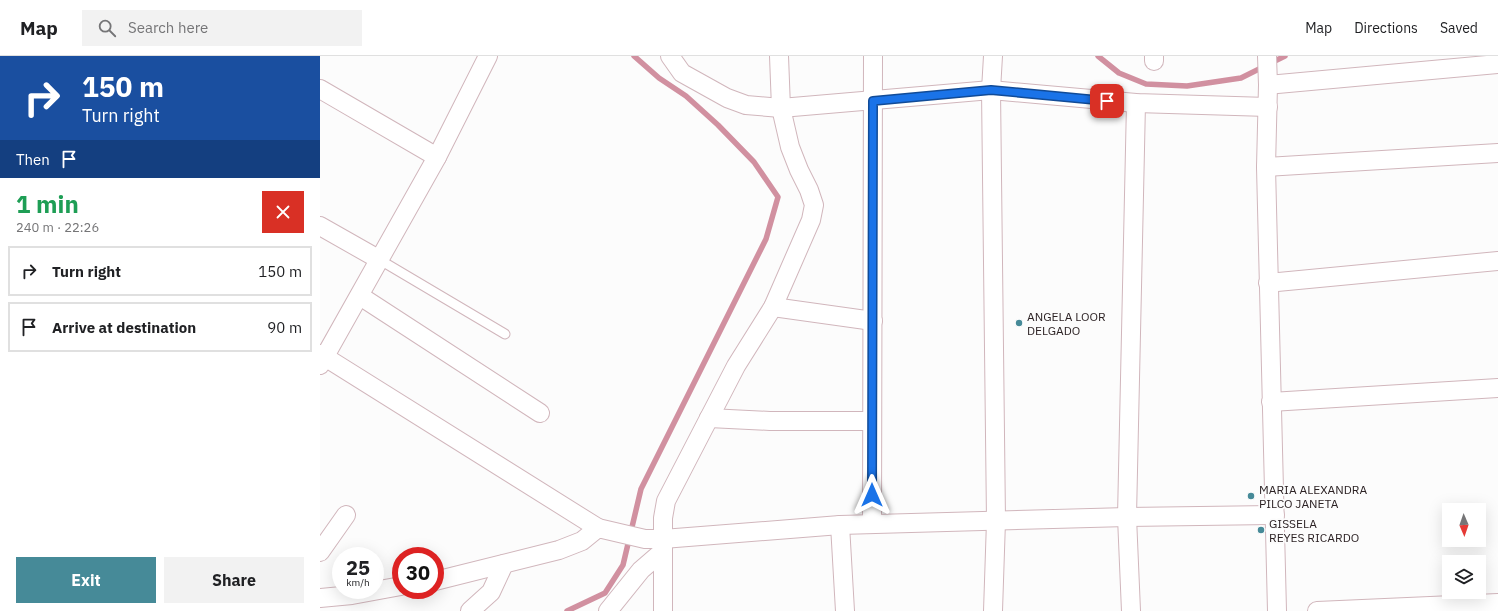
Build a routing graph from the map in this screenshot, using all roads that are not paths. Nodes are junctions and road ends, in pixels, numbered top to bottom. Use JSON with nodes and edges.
{"nodes":[{"id":1,"x":488,"y":56,"type":"edge"},
{"id":2,"x":670,"y":56,"type":"edge"},
{"id":3,"x":779,"y":56,"type":"edge"},
{"id":4,"x":873,"y":56,"type":"edge"},
{"id":5,"x":993,"y":56,"type":"edge"},
{"id":6,"x":1267,"y":56,"type":"edge"},
{"id":7,"x":1498,"y":64,"type":"edge"},
{"id":8,"x":1268,"y":81,"type":"junction"},
{"id":9,"x":320,"y":89,"type":"edge"},
{"id":10,"x":991,"y":90,"type":"junction"},
{"id":11,"x":873,"y":101,"type":"junction"},
{"id":12,"x":1136,"y":104,"type":"junction"},
{"id":13,"x":1268,"y":107,"type":"junction"},
{"id":14,"x":781,"y":108,"type":"junction"},
{"id":15,"x":1498,"y":153,"type":"edge"},
{"id":16,"x":437,"y":157,"type":"junction"},
{"id":17,"x":1266,"y":167,"type":"junction"},
{"id":18,"x":320,"y":226,"type":"edge"},
{"id":19,"x":380,"y":260,"type":"junction"},
{"id":20,"x":1498,"y":261,"type":"edge"},
{"id":21,"x":1268,"y":283,"type":"junction"},
{"id":22,"x":360,"y":296,"type":"junction"},
{"id":23,"x":773,"y":307,"type":"junction"},
{"id":24,"x":873,"y":321,"type":"junction"},
{"id":25,"x":505,"y":334,"type":"dead end"},
{"id":26,"x":322,"y":359,"type":"edge"},
{"id":27,"x":1498,"y":388,"type":"edge"},
{"id":28,"x":1271,"y":402,"type":"junction"},
{"id":29,"x":540,"y":413,"type":"dead end"},
{"id":30,"x":709,"y":418,"type":"junction"},
{"id":31,"x":872,"y":421,"type":"junction"},
{"id":32,"x":346,"y":515,"type":"dead end"},
{"id":33,"x":1275,"y":515,"type":"junction"},
{"id":34,"x":1127,"y":517,"type":"junction"},
{"id":35,"x":996,"y":521,"type":"junction"},
{"id":36,"x":872,"y":524,"type":"junction"},
{"id":37,"x":840,"y":525,"type":"junction"},
{"id":38,"x":605,"y":530,"type":"junction"},
{"id":39,"x":663,"y":545,"type":"junction"},
{"id":40,"x":320,"y":552,"type":"edge"},
{"id":41,"x":504,"y":564,"type":"junction"},
{"id":42,"x":444,"y":579,"type":"edge"},
{"id":43,"x":392,"y":588,"type":"edge"},
{"id":44,"x":320,"y":598,"type":"edge"},
{"id":45,"x":1498,"y":603,"type":"edge"},
{"id":46,"x":470,"y":611,"type":"edge"},
{"id":47,"x":608,"y":611,"type":"edge"},
{"id":48,"x":663,"y":611,"type":"edge"},
{"id":49,"x":845,"y":611,"type":"edge"},
{"id":50,"x":993,"y":611,"type":"edge"},
{"id":51,"x":1131,"y":611,"type":"edge"},
{"id":52,"x":1277,"y":611,"type":"edge"},
{"id":53,"x":1317,"y":611,"type":"edge"}],
"edges":[{"from":1,"to":16,"type":"street"},
{"from":2,"to":14,"type":"street"},
{"from":3,"to":14,"type":"street"},
{"from":4,"to":11,"type":"street"},
{"from":5,"to":10,"type":"street"},
{"from":6,"to":8,"type":"street"},
{"from":7,"to":8,"type":"street"},
{"from":8,"to":13,"type":"street"},
{"from":9,"to":16,"type":"street"},
{"from":10,"to":11,"type":"street"},
{"from":10,"to":12,"type":"street"},
{"from":10,"to":35,"type":"street"},
{"from":11,"to":14,"type":"street"},
{"from":11,"to":24,"type":"street"},
{"from":12,"to":13,"type":"street"},
{"from":12,"to":34,"type":"street"},
{"from":13,"to":17,"type":"street"},
{"from":14,"to":23,"type":"street"},
{"from":15,"to":17,"type":"street"},
{"from":16,"to":19,"type":"street"},
{"from":17,"to":21,"type":"street"},
{"from":18,"to":19,"type":"street"},
{"from":19,"to":22,"type":"street"},
{"from":19,"to":25,"type":"lane"},
{"from":20,"to":21,"type":"street"},
{"from":21,"to":28,"type":"street"},
{"from":22,"to":26,"type":"street"},
{"from":22,"to":29,"type":"street"},
{"from":23,"to":24,"type":"street"},
{"from":23,"to":30,"type":"street"},
{"from":24,"to":31,"type":"street"},
{"from":26,"to":38,"type":"street"},
{"from":27,"to":28,"type":"street"},
{"from":28,"to":33,"type":"street"},
{"from":30,"to":31,"type":"street"},
{"from":30,"to":39,"type":"street"},
{"from":31,"to":36,"type":"street"},
{"from":32,"to":40,"type":"street"},
{"from":33,"to":34,"type":"street"},
{"from":33,"to":52,"type":"street"},
{"from":34,"to":35,"type":"street"},
{"from":34,"to":51,"type":"street"},
{"from":35,"to":36,"type":"street"},
{"from":35,"to":50,"type":"street"},
{"from":36,"to":37,"type":"street"},
{"from":37,"to":39,"type":"street"},
{"from":37,"to":49,"type":"street"},
{"from":38,"to":39,"type":"street"},
{"from":38,"to":41,"type":"street"},
{"from":39,"to":47,"type":"street"},
{"from":39,"to":48,"type":"street"},
{"from":41,"to":42,"type":"street"},
{"from":41,"to":46,"type":"street"},
{"from":43,"to":44,"type":"street"},
{"from":45,"to":53,"type":"street"}]}
